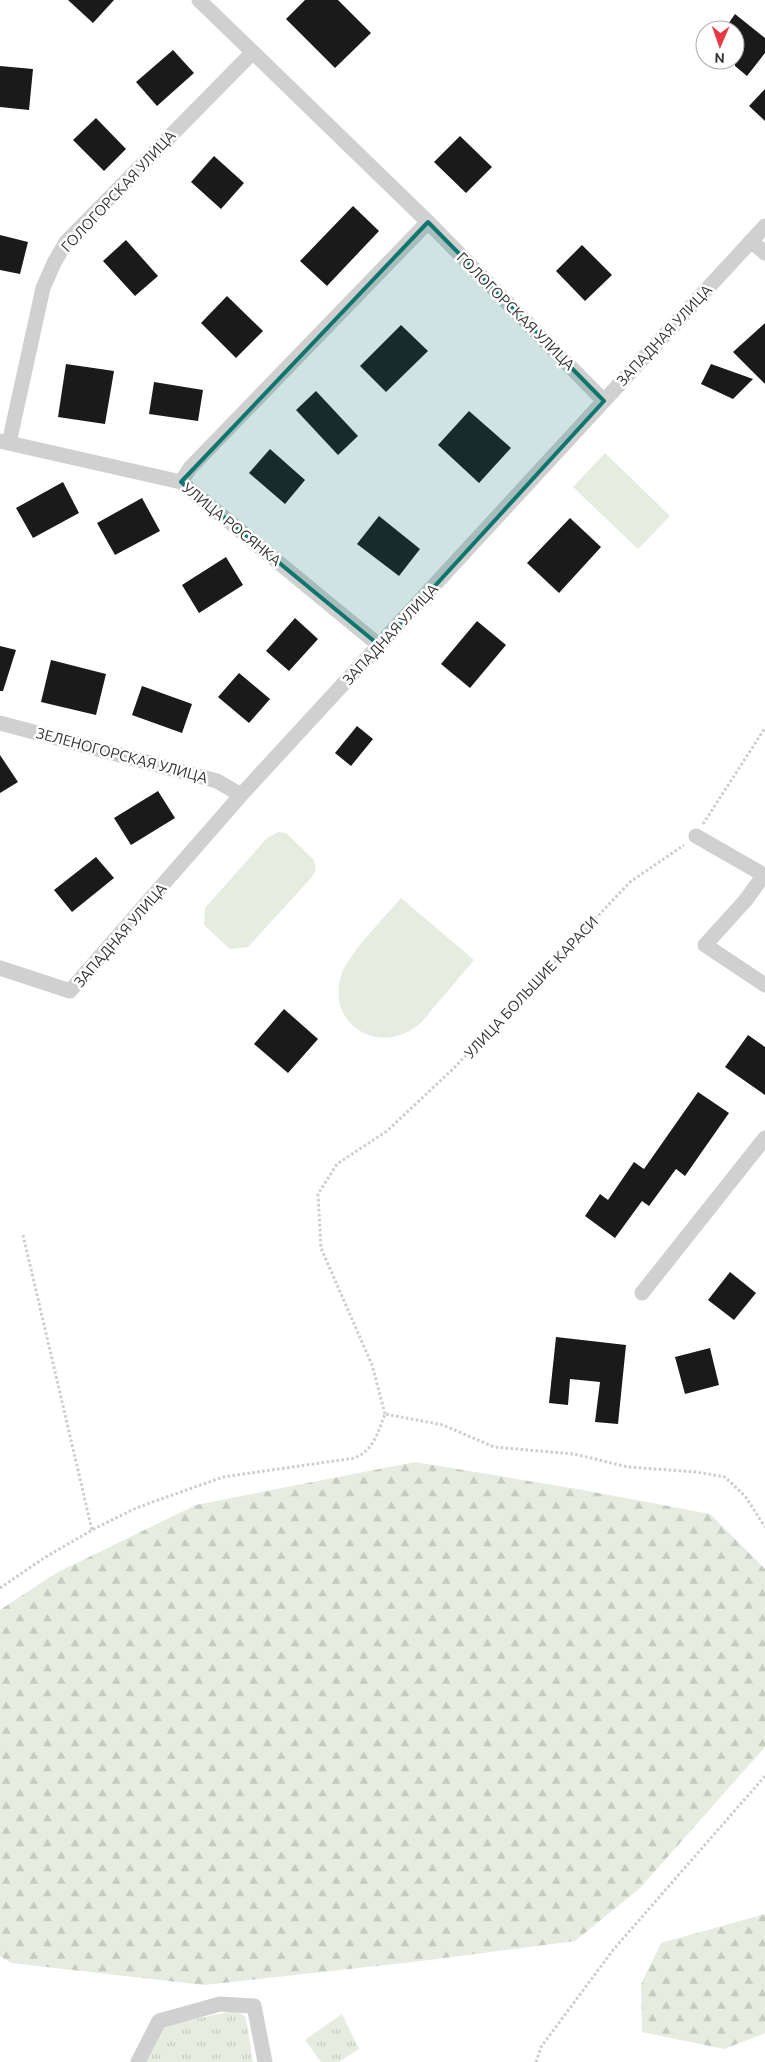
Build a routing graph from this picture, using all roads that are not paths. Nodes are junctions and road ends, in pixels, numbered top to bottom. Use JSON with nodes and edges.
{"nodes":[{"id":1,"x":199,"y":0,"type":"edge"},
{"id":2,"x":252,"y":52,"type":"junction"},
{"id":3,"x":428,"y":222,"type":"junction"},
{"id":4,"x":765,"y":226,"type":"edge"},
{"id":5,"x":751,"y":241,"type":"junction"},
{"id":6,"x":765,"y":253,"type":"edge"},
{"id":7,"x":604,"y":401,"type":"junction"},
{"id":8,"x":4,"y":442,"type":"edge"},
{"id":9,"x":181,"y":482,"type":"junction"},
{"id":10,"x":380,"y":646,"type":"junction"},
{"id":11,"x":0,"y":723,"type":"edge"},
{"id":12,"x":241,"y":795,"type":"junction"},
{"id":13,"x":696,"y":836,"type":"road end"},
{"id":14,"x":0,"y":968,"type":"edge"},
{"id":15,"x":765,"y":985,"type":"edge"},
{"id":16,"x":765,"y":1138,"type":"edge"},
{"id":17,"x":642,"y":1293,"type":"dead end"},
{"id":18,"x":138,"y":2062,"type":"edge"},
{"id":19,"x":264,"y":2062,"type":"edge"}],
"edges":[{"from":1,"to":2,"type":"street","name":"ГОЛОГОРСКАЯ УЛИЦА"},
{"from":2,"to":3,"type":"street","name":"ГОЛОГОРСКАЯ УЛИЦА"},
{"from":2,"to":8,"type":"street","name":"ГОЛОГОРСКАЯ УЛИЦА"},
{"from":3,"to":7,"type":"street","name":"ГОЛОГОРСКАЯ УЛИЦА"},
{"from":3,"to":9,"type":"street"},
{"from":4,"to":5,"type":"street","name":"ЗАПАДНАЯ УЛИЦА"},
{"from":5,"to":6,"type":"street"},
{"from":5,"to":7,"type":"street","name":"ЗАПАДНАЯ УЛИЦА"},
{"from":7,"to":10,"type":"street","name":"ЗАПАДНАЯ УЛИЦА"},
{"from":8,"to":9,"type":"street","name":"УЛИЦА РОСЯНКА"},
{"from":9,"to":10,"type":"street","name":"УЛИЦА РОСЯНКА"},
{"from":10,"to":12,"type":"street","name":"ЗАПАДНАЯ УЛИЦА"},
{"from":11,"to":12,"type":"street","name":"ЗЕЛЕНОГОРСКАЯ УЛИЦА"},
{"from":12,"to":14,"type":"street","name":"ЗАПАДНАЯ УЛИЦА"},
{"from":13,"to":15,"type":"street"},
{"from":16,"to":17,"type":"street"},
{"from":18,"to":19,"type":"street"}]}
